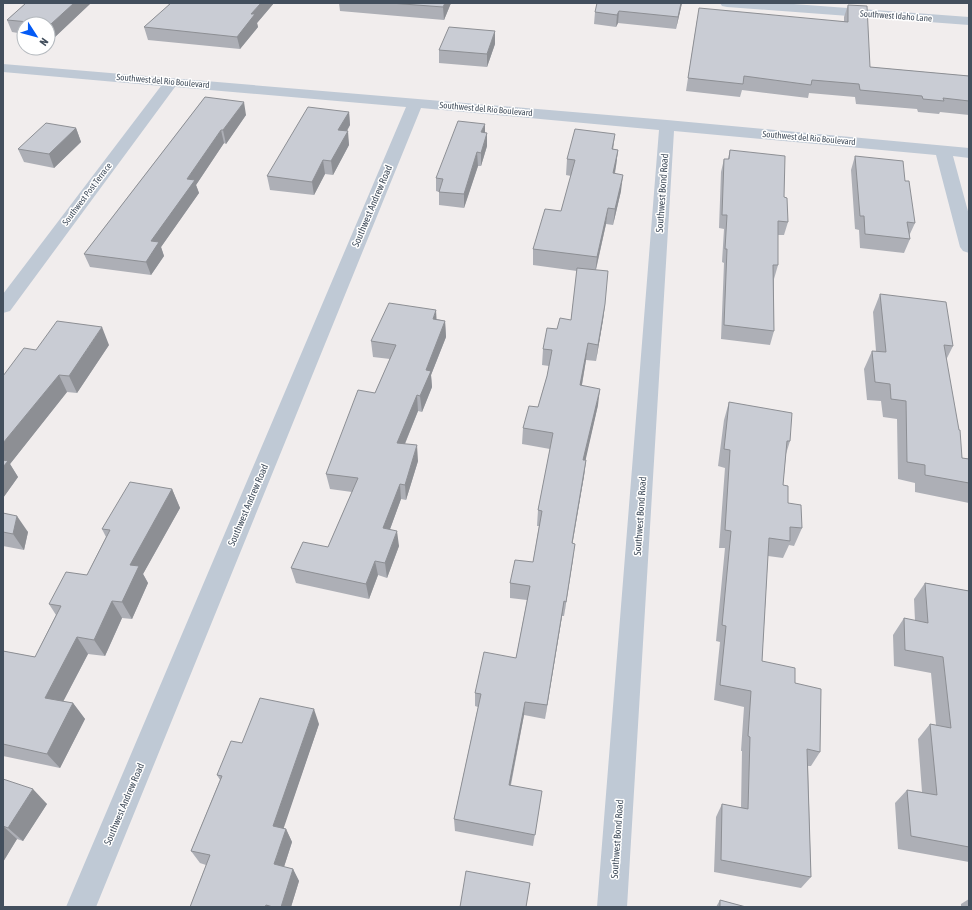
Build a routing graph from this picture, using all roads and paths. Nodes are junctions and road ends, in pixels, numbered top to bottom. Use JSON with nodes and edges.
{"nodes":[{"id":1,"x":727,"y":3,"type":"edge"},
{"id":2,"x":969,"y":21,"type":"edge"},
{"id":3,"x":3,"y":68,"type":"edge"},
{"id":4,"x":171,"y":82,"type":"junction"},
{"id":5,"x":415,"y":103,"type":"junction"},
{"id":6,"x":667,"y":125,"type":"junction"},
{"id":7,"x":943,"y":151,"type":"junction"},
{"id":8,"x":969,"y":153,"type":"edge"},
{"id":9,"x":969,"y":247,"type":"edge"},
{"id":10,"x":3,"y":307,"type":"edge"},
{"id":11,"x":81,"y":907,"type":"edge"},
{"id":12,"x":612,"y":907,"type":"edge"}],
"edges":[{"from":1,"to":2,"type":"street","name":"Southwest Idaho Lane"},
{"from":3,"to":4,"type":"street","name":"Southwest del Rio Boulevard"},
{"from":4,"to":5,"type":"street","name":"Southwest del Rio Boulevard"},
{"from":4,"to":10,"type":"street","name":"Southwest Post Terrace"},
{"from":5,"to":6,"type":"street","name":"Southwest del Rio Boulevard"},
{"from":5,"to":11,"type":"street","name":"Southwest Andrew Road"},
{"from":6,"to":7,"type":"street","name":"Southwest del Rio Boulevard"},
{"from":6,"to":12,"type":"street","name":"Southwest Bond Road"},
{"from":7,"to":8,"type":"street","name":"Southwest del Rio Boulevard"},
{"from":7,"to":9,"type":"street"}]}
